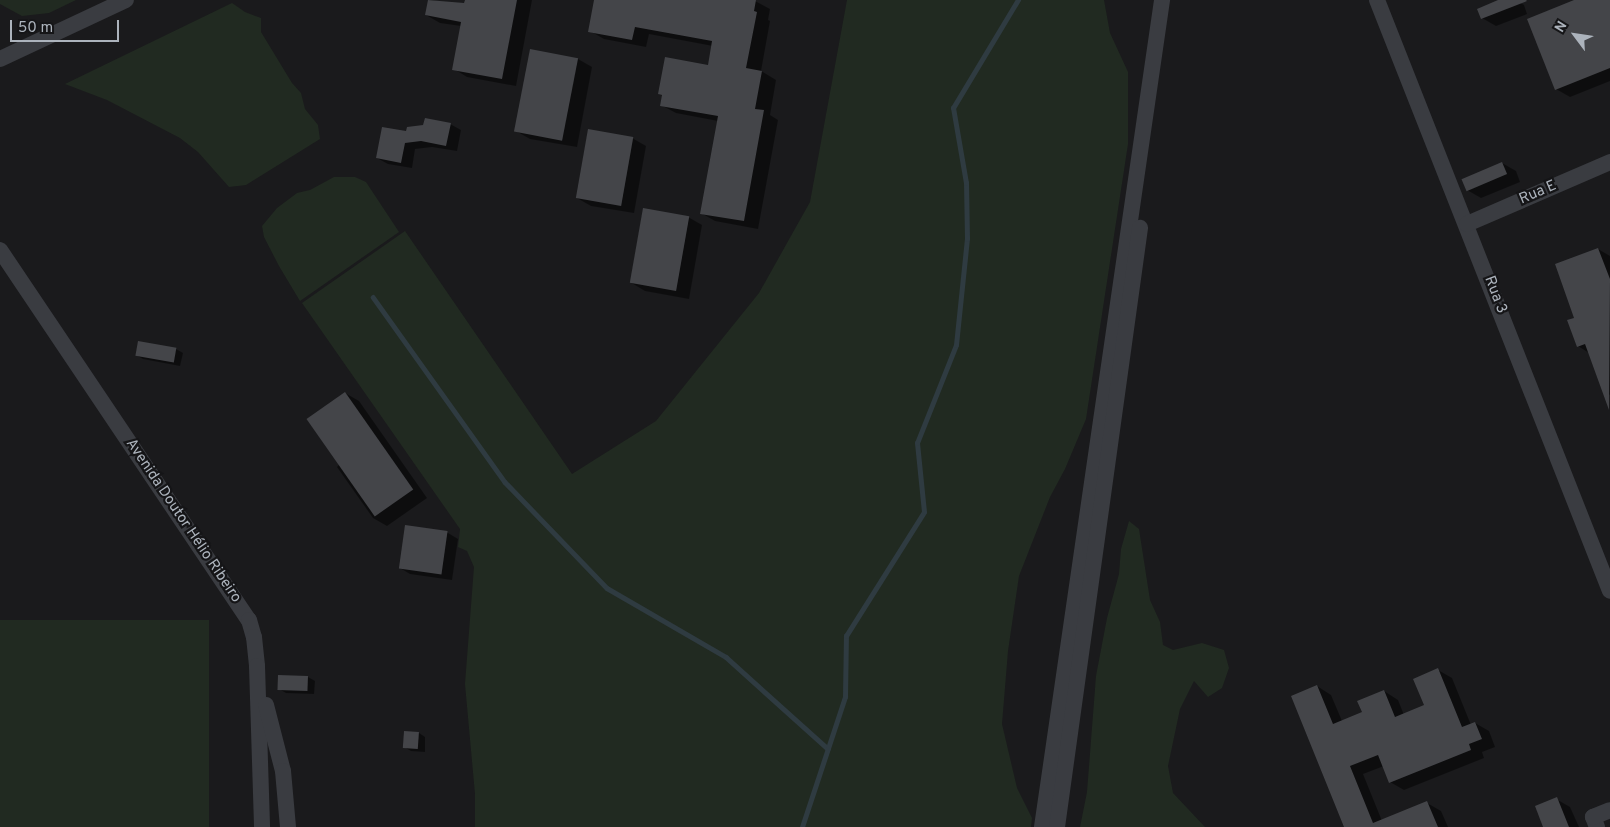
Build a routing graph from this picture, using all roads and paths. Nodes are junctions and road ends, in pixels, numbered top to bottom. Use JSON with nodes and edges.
{"nodes":[{"id":1,"x":126,"y":0,"type":"edge"},
{"id":2,"x":1162,"y":0,"type":"edge"},
{"id":3,"x":1172,"y":0,"type":"edge"},
{"id":4,"x":1377,"y":0,"type":"edge"},
{"id":5,"x":0,"y":59,"type":"edge"},
{"id":6,"x":1610,"y":162,"type":"edge"},
{"id":7,"x":1467,"y":224,"type":"junction"},
{"id":8,"x":0,"y":250,"type":"edge"},
{"id":9,"x":1610,"y":591,"type":"edge"},
{"id":10,"x":257,"y":666,"type":"junction"},
{"id":11,"x":1610,"y":810,"type":"edge"},
{"id":12,"x":1595,"y":822,"type":"edge"},
{"id":13,"x":288,"y":825,"type":"edge"},
{"id":14,"x":262,"y":827,"type":"edge"},
{"id":15,"x":1042,"y":827,"type":"edge"},
{"id":16,"x":1057,"y":827,"type":"edge"}],
"edges":[{"from":1,"to":5,"type":"street"},
{"from":2,"to":15,"type":"street"},
{"from":3,"to":16,"type":"street"},
{"from":4,"to":7,"type":"street","name":"Rua 3"},
{"from":6,"to":7,"type":"street","name":"Rua E"},
{"from":7,"to":9,"type":"street","name":"Rua 3"},
{"from":8,"to":10,"type":"street","name":"Avenida Doutor Hélio Ribeiro"},
{"from":10,"to":13,"type":"street"},
{"from":10,"to":14,"type":"street","name":"Avenida Doutor Hélio Ribeiro"},
{"from":11,"to":12,"type":"street"}]}
